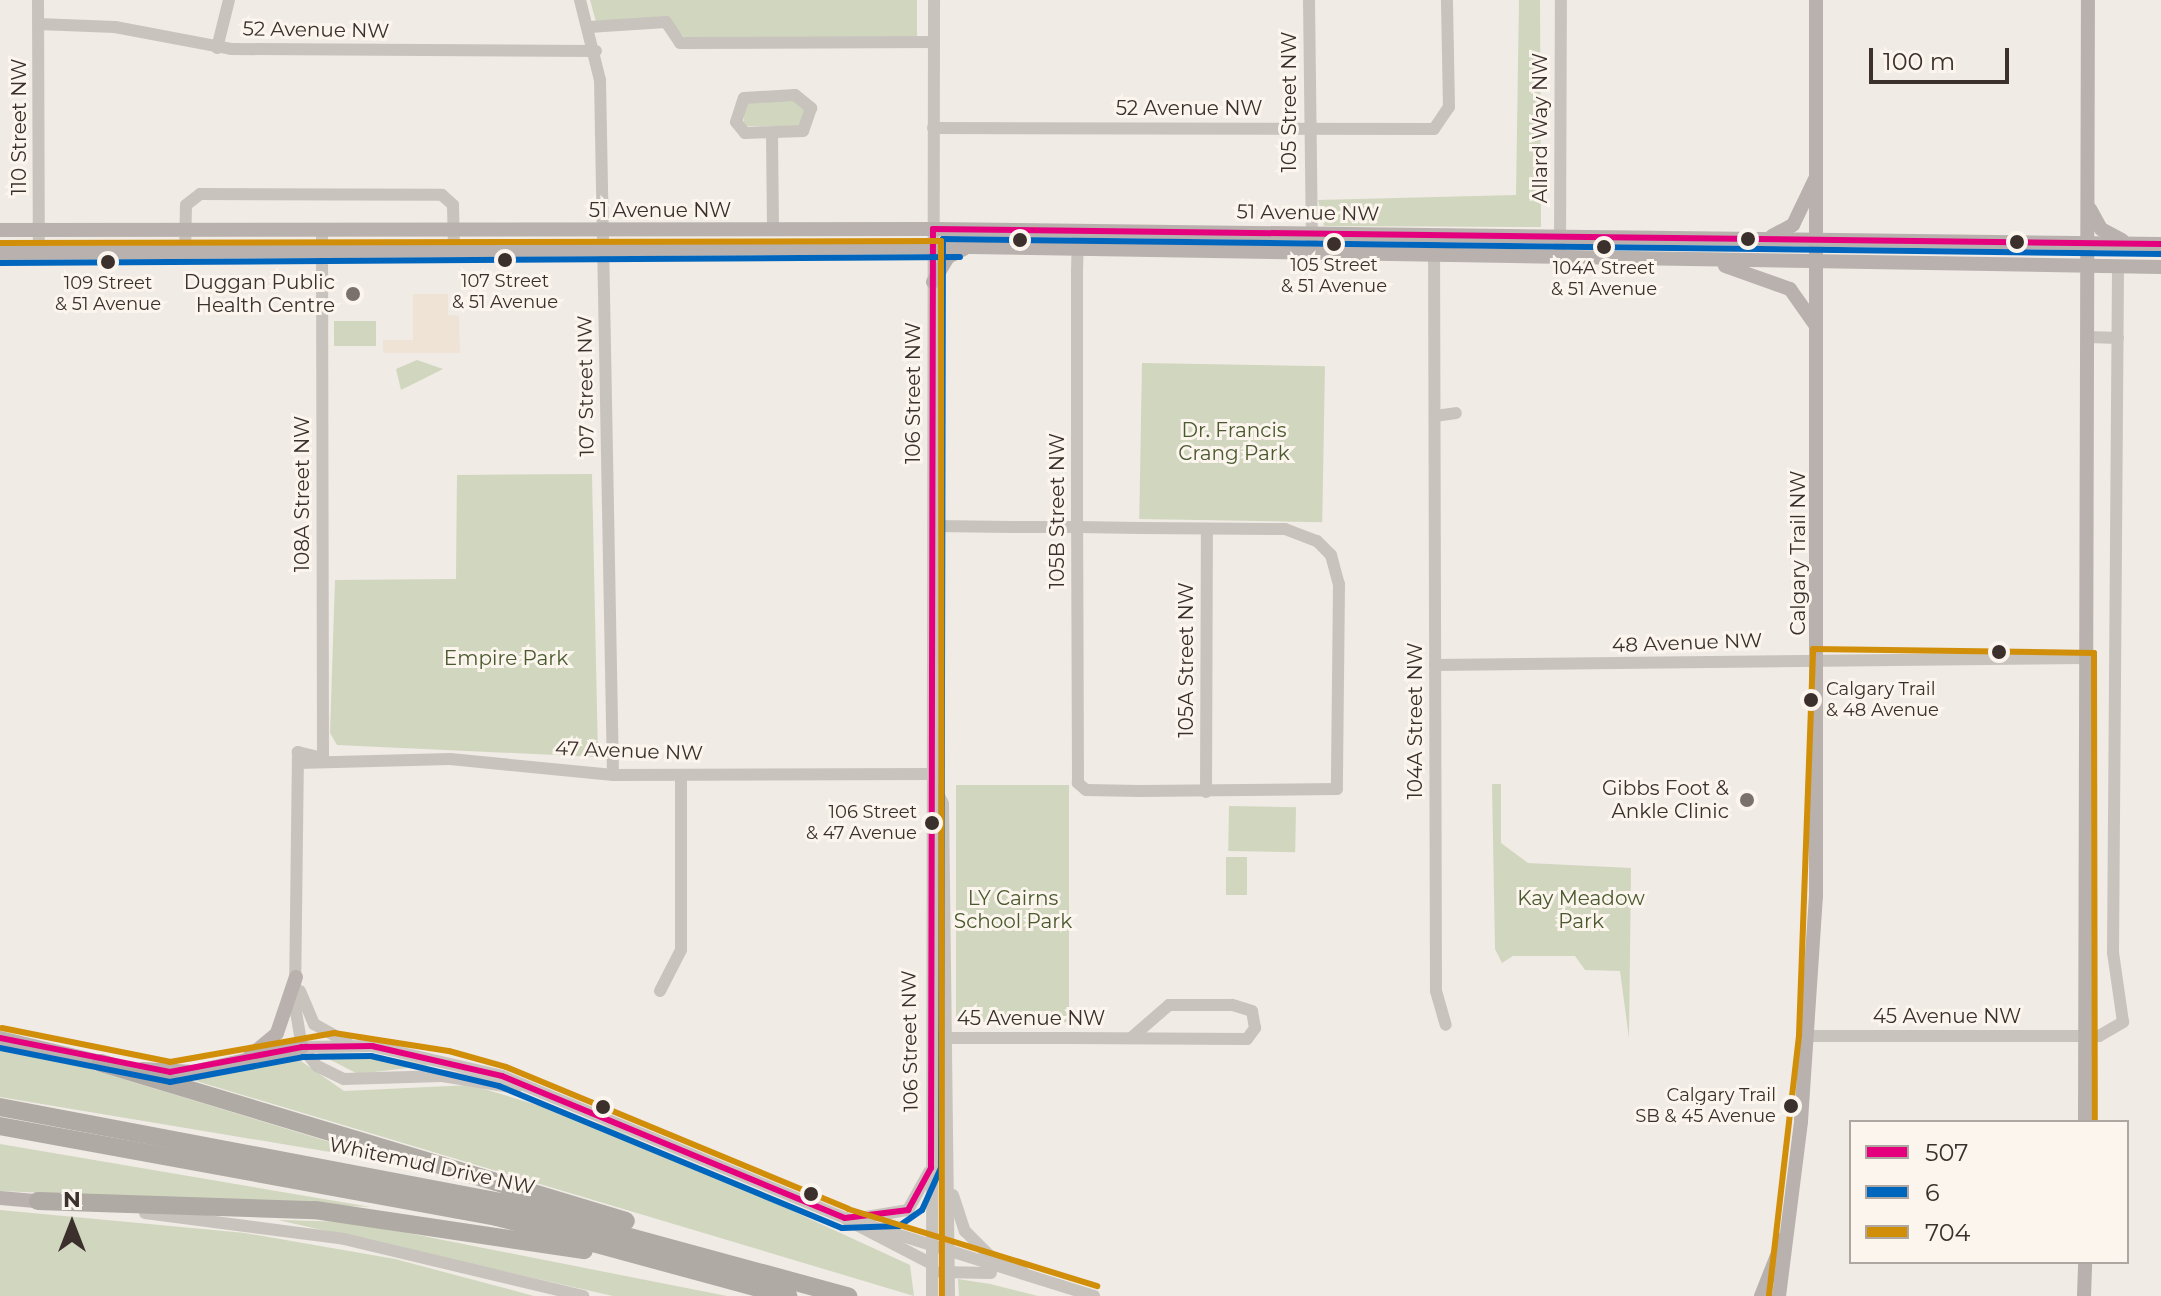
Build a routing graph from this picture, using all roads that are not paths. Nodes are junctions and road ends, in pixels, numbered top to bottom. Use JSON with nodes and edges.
{"nodes":[{"id":1,"x":38,"y":0,"type":"edge"},
{"id":2,"x":229,"y":0,"type":"edge"},
{"id":3,"x":580,"y":0,"type":"edge"},
{"id":4,"x":934,"y":0,"type":"edge"},
{"id":5,"x":1309,"y":0,"type":"edge"},
{"id":6,"x":1447,"y":0,"type":"edge"},
{"id":7,"x":1561,"y":0,"type":"edge"},
{"id":8,"x":1816,"y":0,"type":"edge"},
{"id":9,"x":2088,"y":0,"type":"edge"},
{"id":10,"x":38,"y":24,"type":"junction"},
{"id":11,"x":589,"y":27,"type":"junction"},
{"id":12,"x":934,"y":42,"type":"junction"},
{"id":13,"x":217,"y":48,"type":"junction"},
{"id":14,"x":596,"y":51,"type":"junction"},
{"id":15,"x":933,"y":128,"type":"junction"},
{"id":16,"x":1309,"y":128,"type":"junction"},
{"id":17,"x":772,"y":133,"type":"junction"},
{"id":18,"x":1817,"y":175,"type":"junction"},
{"id":19,"x":2088,"y":201,"type":"junction"},
{"id":20,"x":933,"y":229,"type":"junction"},
{"id":21,"x":0,"y":230,"type":"edge"},
{"id":22,"x":39,"y":230,"type":"junction"},
{"id":23,"x":185,"y":230,"type":"junction"},
{"id":24,"x":322,"y":230,"type":"junction"},
{"id":25,"x":454,"y":230,"type":"junction"},
{"id":26,"x":603,"y":230,"type":"junction"},
{"id":27,"x":773,"y":230,"type":"junction"},
{"id":28,"x":1078,"y":231,"type":"junction"},
{"id":29,"x":1311,"y":233,"type":"junction"},
{"id":30,"x":1434,"y":235,"type":"junction"},
{"id":31,"x":1560,"y":235,"type":"junction"},
{"id":32,"x":1755,"y":238,"type":"junction"},
{"id":33,"x":1818,"y":238,"type":"junction"},
{"id":34,"x":2087,"y":243,"type":"junction"},
{"id":35,"x":2156,"y":243,"type":"edge"},
{"id":36,"x":933,"y":247,"type":"junction"},
{"id":37,"x":970,"y":247,"type":"junction"},
{"id":38,"x":454,"y":248,"type":"junction"},
{"id":39,"x":603,"y":248,"type":"junction"},
{"id":40,"x":1077,"y":248,"type":"junction"},
{"id":41,"x":322,"y":249,"type":"junction"},
{"id":42,"x":185,"y":252,"type":"junction"},
{"id":43,"x":1312,"y":252,"type":"junction"},
{"id":44,"x":0,"y":253,"type":"edge"},
{"id":45,"x":39,"y":253,"type":"junction"},
{"id":46,"x":1434,"y":253,"type":"junction"},
{"id":47,"x":1560,"y":257,"type":"junction"},
{"id":48,"x":1712,"y":261,"type":"junction"},
{"id":49,"x":1818,"y":264,"type":"junction"},
{"id":50,"x":2161,"y":267,"type":"edge"},
{"id":51,"x":2088,"y":268,"type":"junction"},
{"id":52,"x":2118,"y":268,"type":"junction"},
{"id":53,"x":933,"y":282,"type":"junction"},
{"id":54,"x":1818,"y":330,"type":"junction"},
{"id":55,"x":2089,"y":337,"type":"junction"},
{"id":56,"x":2118,"y":338,"type":"junction"},
{"id":57,"x":1456,"y":413,"type":"dead end"},
{"id":58,"x":1435,"y":416,"type":"junction"},
{"id":59,"x":934,"y":526,"type":"junction"},
{"id":60,"x":1077,"y":527,"type":"junction"},
{"id":61,"x":1207,"y":529,"type":"junction"},
{"id":62,"x":2088,"y":542,"type":"junction"},
{"id":63,"x":2111,"y":543,"type":"junction"},
{"id":64,"x":1818,"y":658,"type":"junction"},
{"id":65,"x":2085,"y":658,"type":"junction"},
{"id":66,"x":1435,"y":665,"type":"junction"},
{"id":67,"x":323,"y":758,"type":"junction"},
{"id":68,"x":613,"y":775,"type":"junction"},
{"id":69,"x":681,"y":775,"type":"junction"},
{"id":70,"x":934,"y":780,"type":"junction"},
{"id":71,"x":1206,"y":792,"type":"junction"},
{"id":72,"x":2085,"y":826,"type":"junction"},
{"id":73,"x":2113,"y":826,"type":"junction"},
{"id":74,"x":296,"y":977,"type":"junction"},
{"id":75,"x":660,"y":991,"type":"dead end"},
{"id":76,"x":1446,"y":1025,"type":"dead end"},
{"id":77,"x":1809,"y":1036,"type":"junction"},
{"id":78,"x":2085,"y":1036,"type":"junction"},
{"id":79,"x":0,"y":1038,"type":"edge"},
{"id":80,"x":930,"y":1038,"type":"junction"},
{"id":81,"x":947,"y":1038,"type":"junction"},
{"id":82,"x":1131,"y":1038,"type":"junction"},
{"id":83,"x":353,"y":1045,"type":"junction"},
{"id":84,"x":302,"y":1047,"type":"junction"},
{"id":85,"x":239,"y":1062,"type":"junction"},
{"id":86,"x":101,"y":1063,"type":"junction"},
{"id":87,"x":530,"y":1090,"type":"junction"},
{"id":88,"x":0,"y":1107,"type":"edge"},
{"id":89,"x":2085,"y":1120,"type":"edge"},
{"id":90,"x":0,"y":1126,"type":"edge"},
{"id":91,"x":931,"y":1168,"type":"junction"},
{"id":92,"x":948,"y":1169,"type":"junction"},
{"id":93,"x":0,"y":1198,"type":"edge"},
{"id":94,"x":38,"y":1201,"type":"junction"},
{"id":95,"x":845,"y":1218,"type":"junction"},
{"id":96,"x":1788,"y":1231,"type":"junction"},
{"id":97,"x":932,"y":1248,"type":"junction"},
{"id":98,"x":949,"y":1254,"type":"junction"},
{"id":99,"x":706,"y":1262,"type":"junction"},
{"id":100,"x":932,"y":1264,"type":"junction"},
{"id":101,"x":2085,"y":1264,"type":"edge"},
{"id":102,"x":949,"y":1270,"type":"junction"},
{"id":103,"x":1010,"y":1274,"type":"junction"},
{"id":104,"x":932,"y":1286,"type":"edge"},
{"id":105,"x":1054,"y":1286,"type":"junction"},
{"id":106,"x":949,"y":1293,"type":"edge"},
{"id":107,"x":583,"y":1296,"type":"edge"},
{"id":108,"x":788,"y":1296,"type":"edge"},
{"id":109,"x":848,"y":1296,"type":"edge"},
{"id":110,"x":1094,"y":1296,"type":"edge"},
{"id":111,"x":1761,"y":1296,"type":"edge"},
{"id":112,"x":1779,"y":1296,"type":"edge"},
{"id":113,"x":2084,"y":1296,"type":"edge"}],
"edges":[{"from":1,"to":10,"type":"street","name":"110 Street NW"},
{"from":2,"to":13,"type":"street"},
{"from":3,"to":11,"type":"street","name":"107 Street NW"},
{"from":4,"to":12,"type":"street","name":"106 Street NW"},
{"from":5,"to":16,"type":"street","name":"105 Street NW"},
{"from":6,"to":16,"type":"street","name":"52 Avenue NW"},
{"from":7,"to":31,"type":"street","name":"Allard Way NW"},
{"from":8,"to":18,"type":"main road","name":"Calgary Trail NW"},
{"from":9,"to":19,"type":"main road"},
{"from":10,"to":13,"type":"street","name":"52 Avenue NW"},
{"from":10,"to":22,"type":"street","name":"110 Street NW"},
{"from":11,"to":12,"type":"street"},
{"from":11,"to":14,"type":"street","name":"107 Street NW"},
{"from":12,"to":15,"type":"street","name":"106 Street NW"},
{"from":13,"to":14,"type":"street","name":"52 Avenue NW"},
{"from":14,"to":26,"type":"street","name":"107 Street NW"},
{"from":15,"to":16,"type":"street","name":"52 Avenue NW"},
{"from":15,"to":20,"type":"street","name":"106 Street NW"},
{"from":16,"to":29,"type":"street","name":"105 Street NW"},
{"from":17,"to":17,"type":"street"},
{"from":17,"to":27,"type":"street"},
{"from":18,"to":32,"type":"main road"},
{"from":18,"to":33,"type":"main road","name":"Calgary Trail NW"},
{"from":19,"to":34,"type":"main road"},
{"from":19,"to":35,"type":"main road"},
{"from":20,"to":27,"type":"main road","name":"51 Avenue NW"},
{"from":20,"to":28,"type":"main road","name":"51 Avenue NW"},
{"from":20,"to":36,"type":"street","name":"106 Street NW"},
{"from":21,"to":22,"type":"main road","name":"51 Avenue NW"},
{"from":22,"to":23,"type":"main road","name":"51 Avenue NW"},
{"from":22,"to":45,"type":"street","name":"110 Street NW"},
{"from":23,"to":24,"type":"main road","name":"51 Avenue NW"},
{"from":23,"to":25,"type":"street"},
{"from":23,"to":42,"type":"street"},
{"from":24,"to":25,"type":"main road","name":"51 Avenue NW"},
{"from":24,"to":41,"type":"street","name":"108A Street NW"},
{"from":25,"to":26,"type":"main road","name":"51 Avenue NW"},
{"from":25,"to":38,"type":"street"},
{"from":26,"to":27,"type":"main road","name":"51 Avenue NW"},
{"from":26,"to":39,"type":"street","name":"107 Street NW"},
{"from":28,"to":29,"type":"main road","name":"51 Avenue NW"},
{"from":28,"to":40,"type":"street","name":"105B Street NW"},
{"from":29,"to":30,"type":"main road","name":"51 Avenue NW"},
{"from":29,"to":43,"type":"street","name":"105 Street NW"},
{"from":30,"to":31,"type":"main road","name":"51 Avenue NW"},
{"from":30,"to":46,"type":"street","name":"104A Street NW"},
{"from":31,"to":32,"type":"main road","name":"51 Avenue NW"},
{"from":31,"to":47,"type":"street","name":"Allard Way NW"},
{"from":32,"to":33,"type":"main road","name":"51 Avenue NW"},
{"from":33,"to":34,"type":"main road","name":"51 Avenue NW"},
{"from":33,"to":49,"type":"main road","name":"Calgary Trail NW"},
{"from":34,"to":35,"type":"main road","name":"51 Avenue NW"},
{"from":34,"to":51,"type":"main road"},
{"from":35,"to":52,"type":"main road"},
{"from":36,"to":37,"type":"main road","name":"51 Avenue NW"},
{"from":36,"to":39,"type":"main road","name":"51 Avenue NW"},
{"from":36,"to":53,"type":"street","name":"106 Street NW"},
{"from":37,"to":40,"type":"main road","name":"51 Avenue NW"},
{"from":37,"to":53,"type":"main road"},
{"from":38,"to":39,"type":"main road","name":"51 Avenue NW"},
{"from":38,"to":41,"type":"main road","name":"51 Avenue NW"},
{"from":39,"to":68,"type":"street","name":"107 Street NW"},
{"from":40,"to":43,"type":"main road","name":"51 Avenue NW"},
{"from":40,"to":60,"type":"street","name":"105B Street NW"},
{"from":41,"to":42,"type":"main road","name":"51 Avenue NW"},
{"from":41,"to":67,"type":"street","name":"108A Street NW"},
{"from":42,"to":45,"type":"main road","name":"51 Avenue NW"},
{"from":43,"to":46,"type":"main road","name":"51 Avenue NW"},
{"from":44,"to":45,"type":"main road","name":"51 Avenue NW"},
{"from":46,"to":47,"type":"main road","name":"51 Avenue NW"},
{"from":46,"to":58,"type":"street","name":"104A Street NW"},
{"from":47,"to":48,"type":"main road","name":"51 Avenue NW"},
{"from":48,"to":49,"type":"main road","name":"51 Avenue NW"},
{"from":48,"to":54,"type":"main road"},
{"from":49,"to":51,"type":"main road","name":"51 Avenue NW"},
{"from":49,"to":54,"type":"main road","name":"Calgary Trail NW"},
{"from":50,"to":52,"type":"main road","name":"51 Avenue NW"},
{"from":51,"to":52,"type":"main road","name":"51 Avenue NW"},
{"from":51,"to":55,"type":"main road"},
{"from":52,"to":56,"type":"street"},
{"from":53,"to":59,"type":"street","name":"106 Street NW"},
{"from":54,"to":64,"type":"main road","name":"Calgary Trail NW"},
{"from":55,"to":56,"type":"street"},
{"from":55,"to":62,"type":"main road"},
{"from":56,"to":63,"type":"street"},
{"from":57,"to":58,"type":"street"},
{"from":58,"to":66,"type":"street","name":"104A Street NW"},
{"from":59,"to":60,"type":"street"},
{"from":59,"to":70,"type":"street","name":"106 Street NW"},
{"from":60,"to":61,"type":"street"},
{"from":60,"to":71,"type":"street","name":"105B Street NW"},
{"from":61,"to":71,"type":"street","name":"105A Street NW"},
{"from":61,"to":71,"type":"street"},
{"from":62,"to":63,"type":"street"},
{"from":62,"to":65,"type":"main road"},
{"from":63,"to":73,"type":"street"},
{"from":64,"to":65,"type":"street","name":"48 Avenue NW"},
{"from":64,"to":66,"type":"street","name":"48 Avenue NW"},
{"from":64,"to":77,"type":"main road","name":"Calgary Trail NW"},
{"from":65,"to":72,"type":"main road"},
{"from":66,"to":76,"type":"street","name":"104A Street NW"},
{"from":67,"to":68,"type":"street","name":"47 Avenue NW"},
{"from":67,"to":74,"type":"street"},
{"from":68,"to":69,"type":"street","name":"47 Avenue NW"},
{"from":69,"to":70,"type":"street","name":"47 Avenue NW"},
{"from":69,"to":75,"type":"street"},
{"from":70,"to":80,"type":"street","name":"106 Street NW"},
{"from":70,"to":81,"type":"street","name":"106 Street NW"},
{"from":72,"to":73,"type":"street"},
{"from":72,"to":78,"type":"main road"},
{"from":73,"to":78,"type":"street"},
{"from":74,"to":83,"type":"street"},
{"from":74,"to":84,"type":"street"},
{"from":74,"to":85,"type":"main road"},
{"from":77,"to":78,"type":"street","name":"45 Avenue NW"},
{"from":77,"to":96,"type":"main road","name":"Calgary Trail NW"},
{"from":78,"to":89,"type":"main road"},
{"from":79,"to":86,"type":"main road"},
{"from":80,"to":81,"type":"street","name":"45 Avenue NW"},
{"from":80,"to":91,"type":"street","name":"106 Street NW"},
{"from":81,"to":82,"type":"street","name":"45 Avenue NW"},
{"from":81,"to":92,"type":"street","name":"106 Street NW"},
{"from":82,"to":82,"type":"street","name":"45 Avenue NW"},
{"from":83,"to":84,"type":"street"},
{"from":83,"to":87,"type":"street"},
{"from":84,"to":85,"type":"main road"},
{"from":84,"to":87,"type":"street"},
{"from":85,"to":86,"type":"main road"},
{"from":86,"to":99,"type":"highway"},
{"from":87,"to":95,"type":"street"},
{"from":88,"to":99,"type":"highway","name":"Whitemud Drive NW"},
{"from":90,"to":99,"type":"highway","name":"Whitemud Drive NW"},
{"from":91,"to":95,"type":"street"},
{"from":91,"to":97,"type":"street","name":"106 Street NW"},
{"from":92,"to":98,"type":"street","name":"106 Street NW"},
{"from":92,"to":105,"type":"street"},
{"from":93,"to":94,"type":"main road"},
{"from":94,"to":99,"type":"highway"},
{"from":94,"to":107,"type":"street"},
{"from":95,"to":97,"type":"street"},
{"from":95,"to":100,"type":"street"},
{"from":96,"to":111,"type":"main road"},
{"from":96,"to":112,"type":"main road","name":"Calgary Trail NW"},
{"from":97,"to":98,"type":"street"},
{"from":97,"to":100,"type":"street","name":"106 Street NW"},
{"from":98,"to":100,"type":"street"},
{"from":98,"to":102,"type":"street","name":"106 Street NW"},
{"from":98,"to":103,"type":"street"},
{"from":99,"to":108,"type":"highway","name":"Whitemud Drive NW"},
{"from":99,"to":109,"type":"highway","name":"Whitemud Drive NW"},
{"from":100,"to":104,"type":"street","name":"106 Street NW"},
{"from":101,"to":113,"type":"main road"},
{"from":102,"to":103,"type":"street"},
{"from":102,"to":104,"type":"street"},
{"from":102,"to":106,"type":"street","name":"106 Street NW"},
{"from":103,"to":105,"type":"street"},
{"from":105,"to":110,"type":"street"}]}
